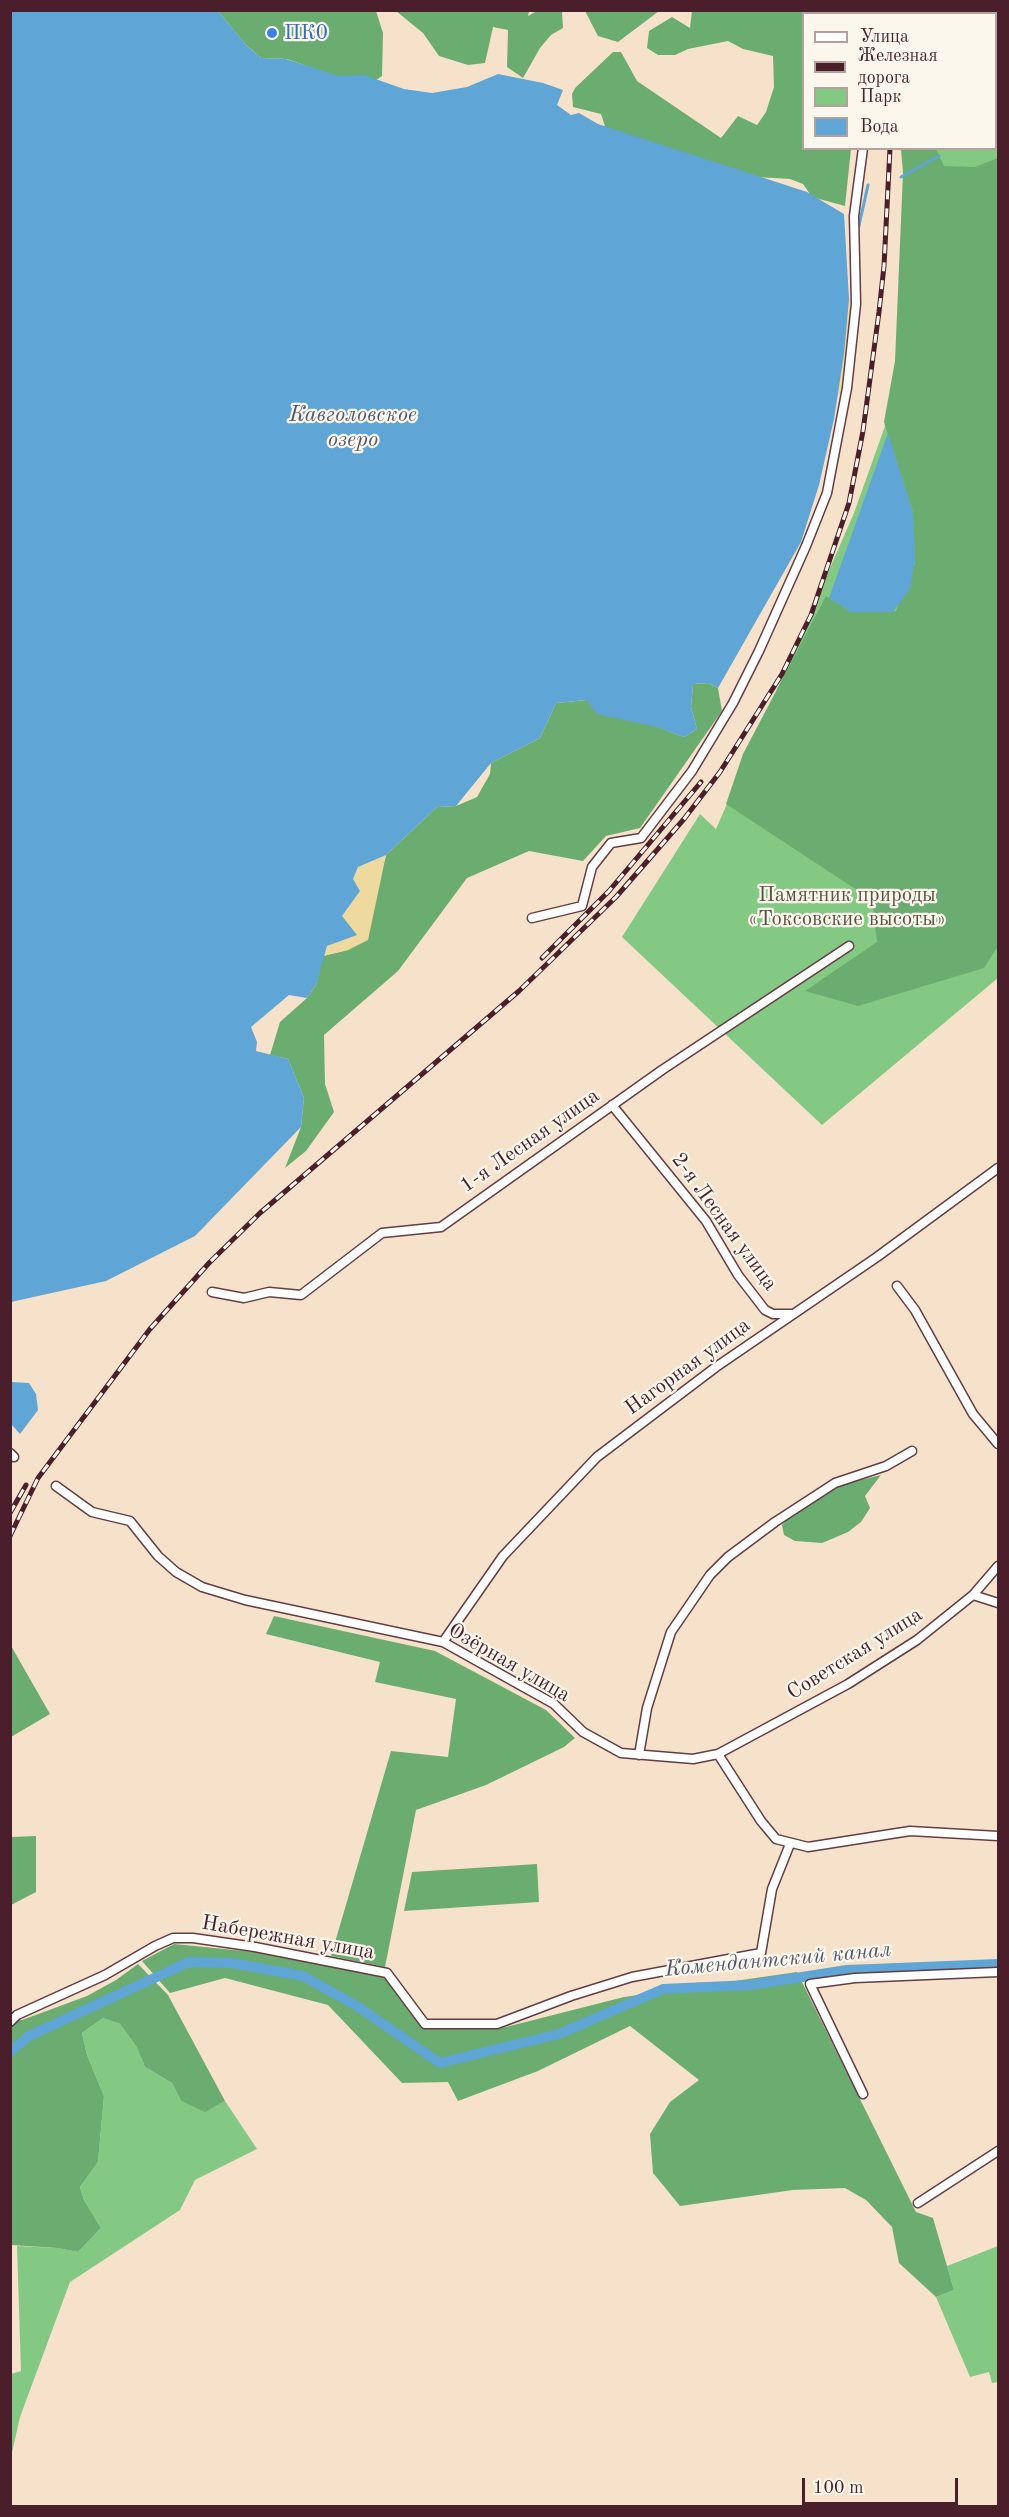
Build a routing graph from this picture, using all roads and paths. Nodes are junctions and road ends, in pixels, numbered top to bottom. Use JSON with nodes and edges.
{"nodes":[{"id":1,"x":863,"y":150,"type":"edge"},
{"id":2,"x":532,"y":918,"type":"dead end"},
{"id":3,"x":849,"y":946,"type":"dead end"},
{"id":4,"x":612,"y":1105,"type":"junction"},
{"id":5,"x":999,"y":1168,"type":"edge"},
{"id":6,"x":897,"y":1286,"type":"dead end"},
{"id":7,"x":212,"y":1292,"type":"dead end"},
{"id":8,"x":794,"y":1314,"type":"junction"},
{"id":9,"x":999,"y":1444,"type":"edge"},
{"id":10,"x":912,"y":1450,"type":"dead end"},
{"id":11,"x":56,"y":1486,"type":"dead end"},
{"id":12,"x":999,"y":1566,"type":"edge"},
{"id":13,"x":973,"y":1595,"type":"junction"},
{"id":14,"x":999,"y":1603,"type":"edge"},
{"id":15,"x":443,"y":1642,"type":"junction"},
{"id":16,"x":718,"y":1754,"type":"junction"},
{"id":17,"x":639,"y":1755,"type":"junction"},
{"id":18,"x":999,"y":1836,"type":"edge"},
{"id":19,"x":790,"y":1844,"type":"junction"},
{"id":20,"x":999,"y":1972,"type":"edge"},
{"id":21,"x":10,"y":2022,"type":"edge"},
{"id":22,"x":862,"y":2094,"type":"dead end"},
{"id":23,"x":999,"y":2151,"type":"edge"},
{"id":24,"x":918,"y":2203,"type":"dead end"}],
"edges":[{"from":1,"to":2,"type":"street"},
{"from":3,"to":4,"type":"street","name":"1-я Лесная улица"},
{"from":4,"to":7,"type":"street","name":"1-я Лесная улица"},
{"from":4,"to":8,"type":"street","name":"2-я Лесная улица"},
{"from":5,"to":8,"type":"street","name":"Нагорная улица"},
{"from":6,"to":9,"type":"street"},
{"from":8,"to":15,"type":"street","name":"Нагорная улица"},
{"from":10,"to":17,"type":"street"},
{"from":11,"to":15,"type":"street","name":"Озёрная улица"},
{"from":12,"to":13,"type":"street","name":"Советская улица"},
{"from":13,"to":14,"type":"street"},
{"from":13,"to":16,"type":"street","name":"Советская улица"},
{"from":15,"to":17,"type":"street","name":"Озёрная улица"},
{"from":16,"to":17,"type":"street","name":"Озёрная улица"},
{"from":16,"to":19,"type":"street"},
{"from":18,"to":19,"type":"street"},
{"from":19,"to":21,"type":"street","name":"Набережная улица"},
{"from":20,"to":22,"type":"street"},
{"from":23,"to":24,"type":"street"}]}
